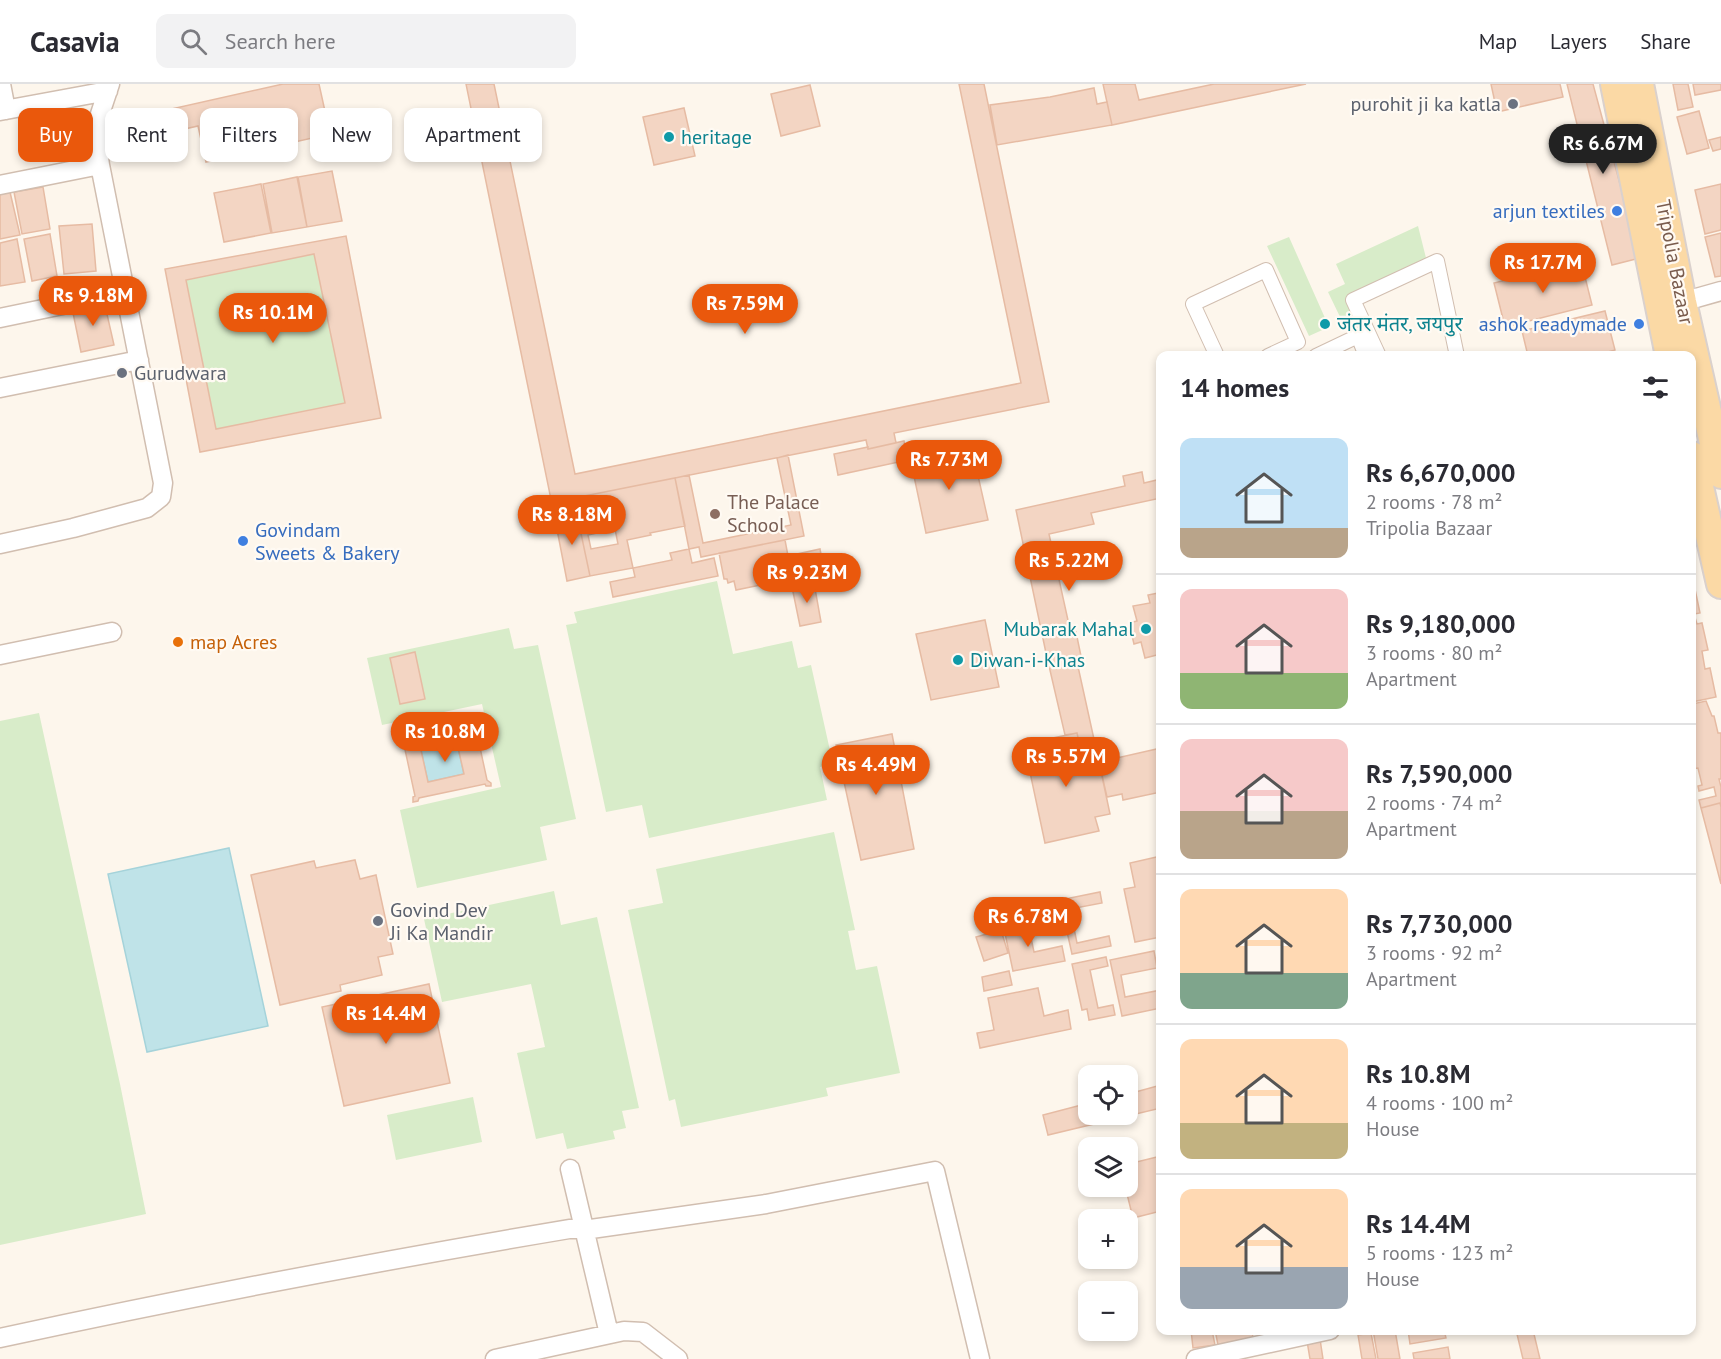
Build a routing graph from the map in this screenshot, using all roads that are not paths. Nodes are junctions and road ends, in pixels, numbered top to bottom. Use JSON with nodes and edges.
{"nodes":[{"id":1,"x":1,"y":84,"type":"edge"},
{"id":2,"x":1615,"y":84,"type":"edge"},
{"id":3,"x":1640,"y":84,"type":"edge"},
{"id":4,"x":109,"y":87,"type":"edge"},
{"id":5,"x":3,"y":111,"type":"edge"},
{"id":6,"x":100,"y":165,"type":"junction"},
{"id":7,"x":0,"y":185,"type":"edge"},
{"id":8,"x":1721,"y":291,"type":"edge"},
{"id":9,"x":125,"y":292,"type":"junction"},
{"id":10,"x":1671,"y":305,"type":"junction"},
{"id":11,"x":0,"y":318,"type":"edge"},
{"id":12,"x":1215,"y":351,"type":"edge"},
{"id":13,"x":1279,"y":351,"type":"edge"},
{"id":14,"x":1326,"y":351,"type":"edge"},
{"id":15,"x":1364,"y":351,"type":"edge"},
{"id":16,"x":1377,"y":351,"type":"edge"},
{"id":17,"x":1455,"y":351,"type":"edge"},
{"id":18,"x":1670,"y":351,"type":"edge"},
{"id":19,"x":1685,"y":351,"type":"edge"},
{"id":20,"x":139,"y":360,"type":"junction"},
{"id":21,"x":0,"y":388,"type":"edge"},
{"id":22,"x":1696,"y":390,"type":"edge"},
{"id":23,"x":1696,"y":474,"type":"edge"},
{"id":24,"x":1721,"y":474,"type":"edge"},
{"id":25,"x":0,"y":544,"type":"edge"},
{"id":26,"x":1721,"y":584,"type":"edge"},
{"id":27,"x":112,"y":632,"type":"dead end"},
{"id":28,"x":0,"y":655,"type":"edge"},
{"id":29,"x":570,"y":1169,"type":"dead end"},
{"id":30,"x":584,"y":1229,"type":"junction"},
{"id":31,"x":609,"y":1334,"type":"junction"},
{"id":32,"x":1307,"y":1335,"type":"edge"},
{"id":33,"x":0,"y":1338,"type":"edge"},
{"id":34,"x":495,"y":1359,"type":"edge"},
{"id":35,"x":678,"y":1359,"type":"edge"},
{"id":36,"x":980,"y":1359,"type":"edge"},
{"id":37,"x":1196,"y":1359,"type":"edge"}],
"edges":[{"from":1,"to":5,"type":"street"},
{"from":2,"to":10,"type":"main road","name":"Tripolia Bazaar"},
{"from":3,"to":10,"type":"main road","name":"Tripolia Bazaar"},
{"from":4,"to":5,"type":"street"},
{"from":4,"to":6,"type":"street"},
{"from":6,"to":7,"type":"street"},
{"from":6,"to":9,"type":"street"},
{"from":8,"to":10,"type":"street"},
{"from":9,"to":11,"type":"street"},
{"from":9,"to":20,"type":"street"},
{"from":10,"to":18,"type":"main road","name":"Tripolia Bazaar"},
{"from":10,"to":19,"type":"main road","name":"Tripolia Bazaar"},
{"from":12,"to":13,"type":"street"},
{"from":14,"to":15,"type":"street"},
{"from":16,"to":17,"type":"street"},
{"from":20,"to":21,"type":"street"},
{"from":20,"to":25,"type":"street"},
{"from":22,"to":24,"type":"main road","name":"Tripolia Bazaar"},
{"from":23,"to":26,"type":"main road"},
{"from":27,"to":28,"type":"street"},
{"from":29,"to":30,"type":"street"},
{"from":30,"to":31,"type":"street"},
{"from":30,"to":33,"type":"street"},
{"from":30,"to":36,"type":"street"},
{"from":31,"to":34,"type":"street"},
{"from":31,"to":35,"type":"street"},
{"from":32,"to":37,"type":"street"}]}
